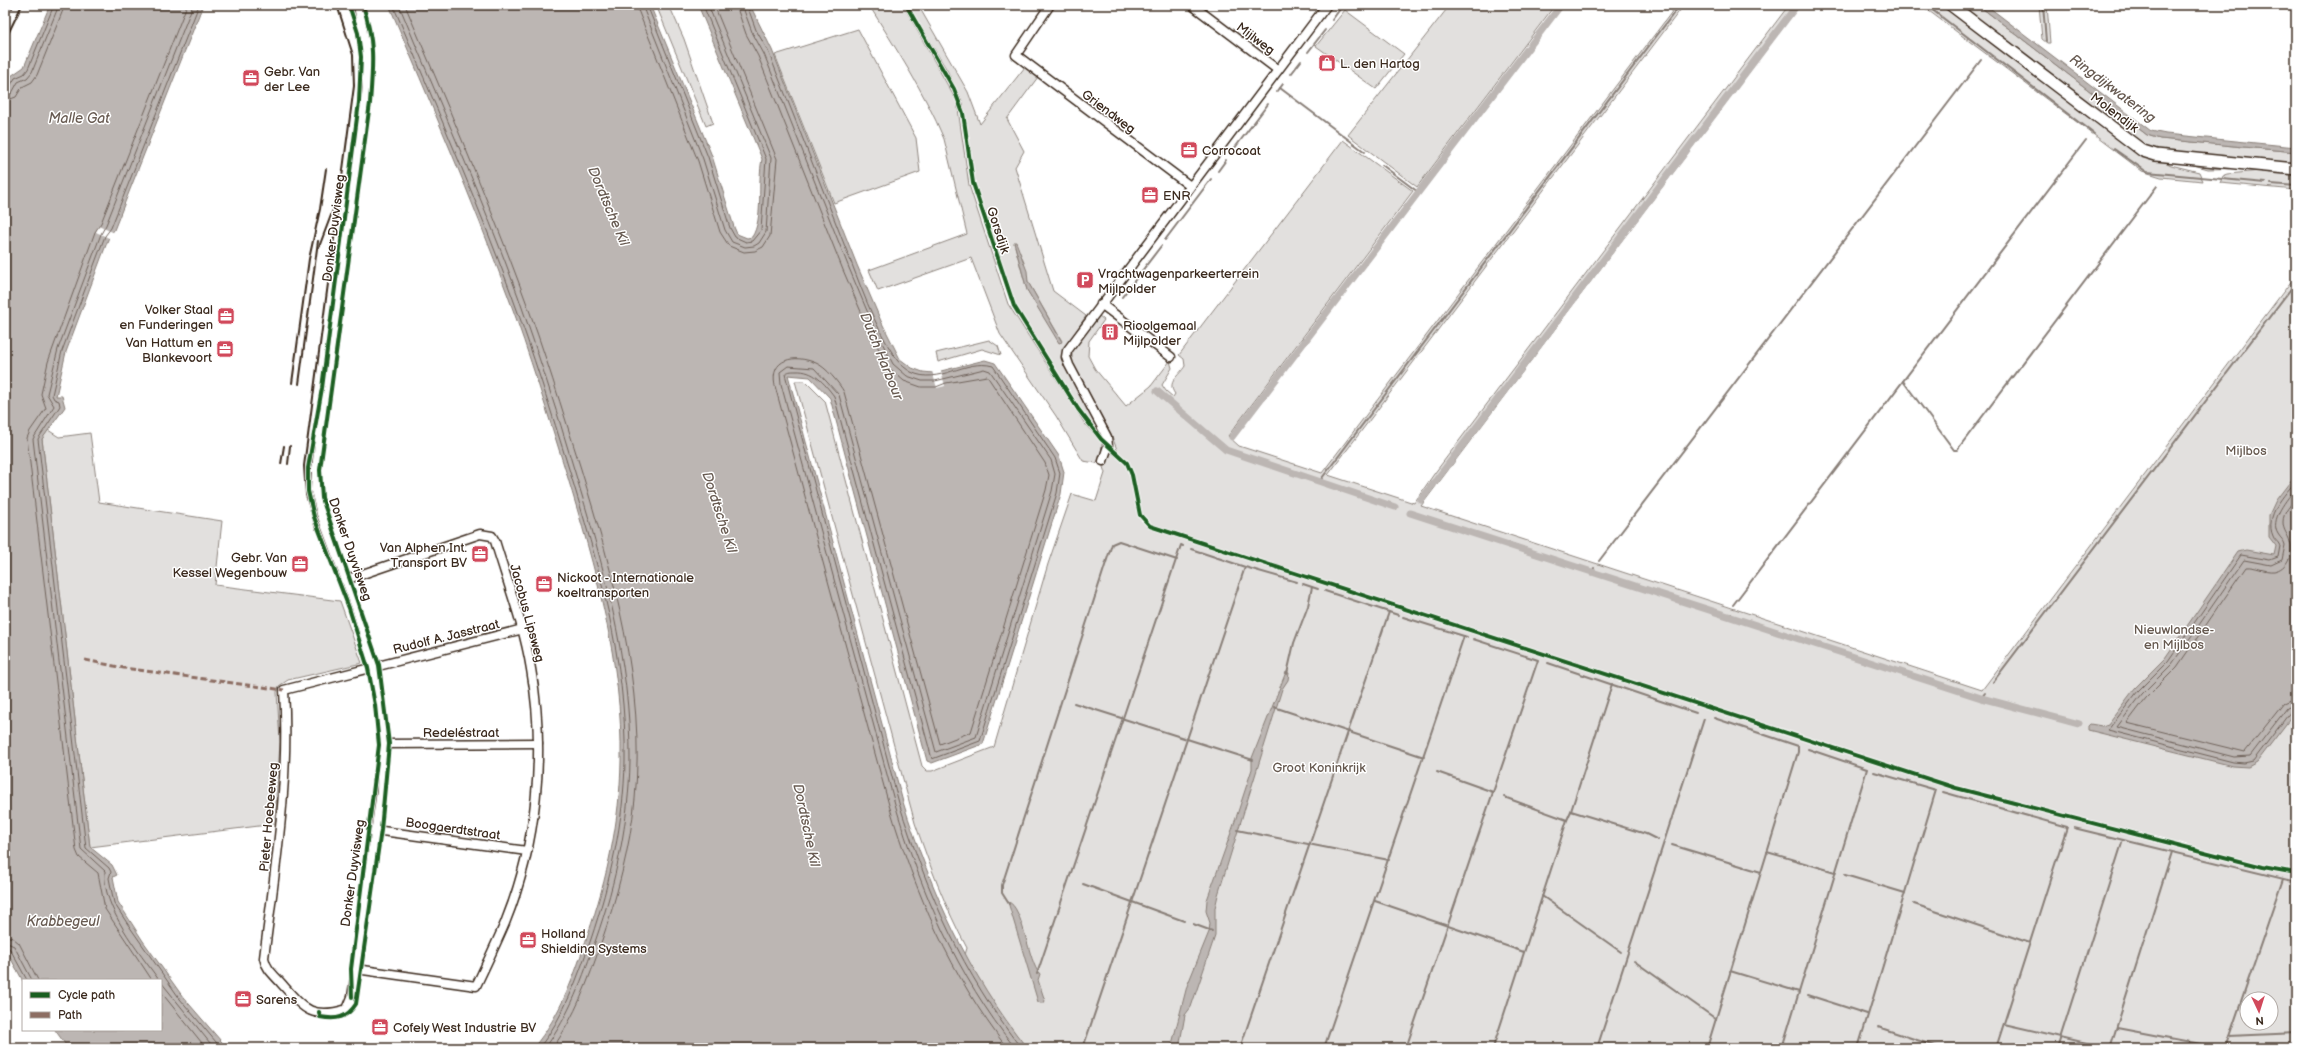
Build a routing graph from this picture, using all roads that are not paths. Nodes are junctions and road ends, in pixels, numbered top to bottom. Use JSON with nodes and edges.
{"nodes":[{"id":1,"x":358,"y":5,"type":"edge"},
{"id":2,"x":1050,"y":5,"type":"edge"},
{"id":3,"x":1192,"y":5,"type":"edge"},
{"id":4,"x":1327,"y":5,"type":"edge"},
{"id":5,"x":1952,"y":5,"type":"edge"},
{"id":6,"x":1278,"y":70,"type":"junction"},
{"id":7,"x":2294,"y":168,"type":"edge"},
{"id":8,"x":1190,"y":186,"type":"junction"},
{"id":9,"x":1101,"y":304,"type":"junction"},
{"id":10,"x":1171,"y":357,"type":"dead end"},
{"id":11,"x":1103,"y":462,"type":"dead end"},
{"id":12,"x":345,"y":580,"type":"junction"},
{"id":13,"x":523,"y":629,"type":"junction"},
{"id":14,"x":374,"y":666,"type":"junction"},
{"id":15,"x":538,"y":743,"type":"junction"},
{"id":16,"x":383,"y":744,"type":"junction"},
{"id":17,"x":375,"y":830,"type":"junction"},
{"id":18,"x":527,"y":851,"type":"junction"},
{"id":19,"x":356,"y":969,"type":"junction"},
{"id":20,"x":319,"y":1012,"type":"joint"}],
"edges":[{"from":1,"to":12,"type":"street","name":"Donker Duyvisweg"},
{"from":2,"to":8,"type":"street","name":"Griendweg"},
{"from":3,"to":6,"type":"street","name":"Mijlweg"},
{"from":4,"to":6,"type":"street","name":"Mijlweg"},
{"from":5,"to":7,"type":"street","name":"Molendijk"},
{"from":6,"to":8,"type":"street"},
{"from":8,"to":9,"type":"street"},
{"from":9,"to":10,"type":"street"},
{"from":9,"to":11,"type":"street"},
{"from":12,"to":13,"type":"street","name":"Jacobus Lipsweg"},
{"from":12,"to":14,"type":"street","name":"Donker Duyvisweg"},
{"from":13,"to":14,"type":"street","name":"Rudolf A. Jasstraat"},
{"from":13,"to":15,"type":"street","name":"Jacobus Lipsweg"},
{"from":14,"to":16,"type":"street","name":"Donker Duyvisweg"},
{"from":14,"to":20,"type":"street","name":"Pieter Hoebeeweg"},
{"from":15,"to":16,"type":"street","name":"Redeléstraat"},
{"from":15,"to":18,"type":"street","name":"Jacobus Lipsweg"},
{"from":16,"to":17,"type":"street","name":"Donker Duyvisweg"},
{"from":17,"to":18,"type":"street","name":"Boogaerdtstraat"},
{"from":17,"to":19,"type":"street","name":"Donker Duyvisweg"},
{"from":18,"to":19,"type":"street","name":"Jacobus Lipsweg"},
{"from":19,"to":20,"type":"street","name":"Donker Duyvisweg"}]}
